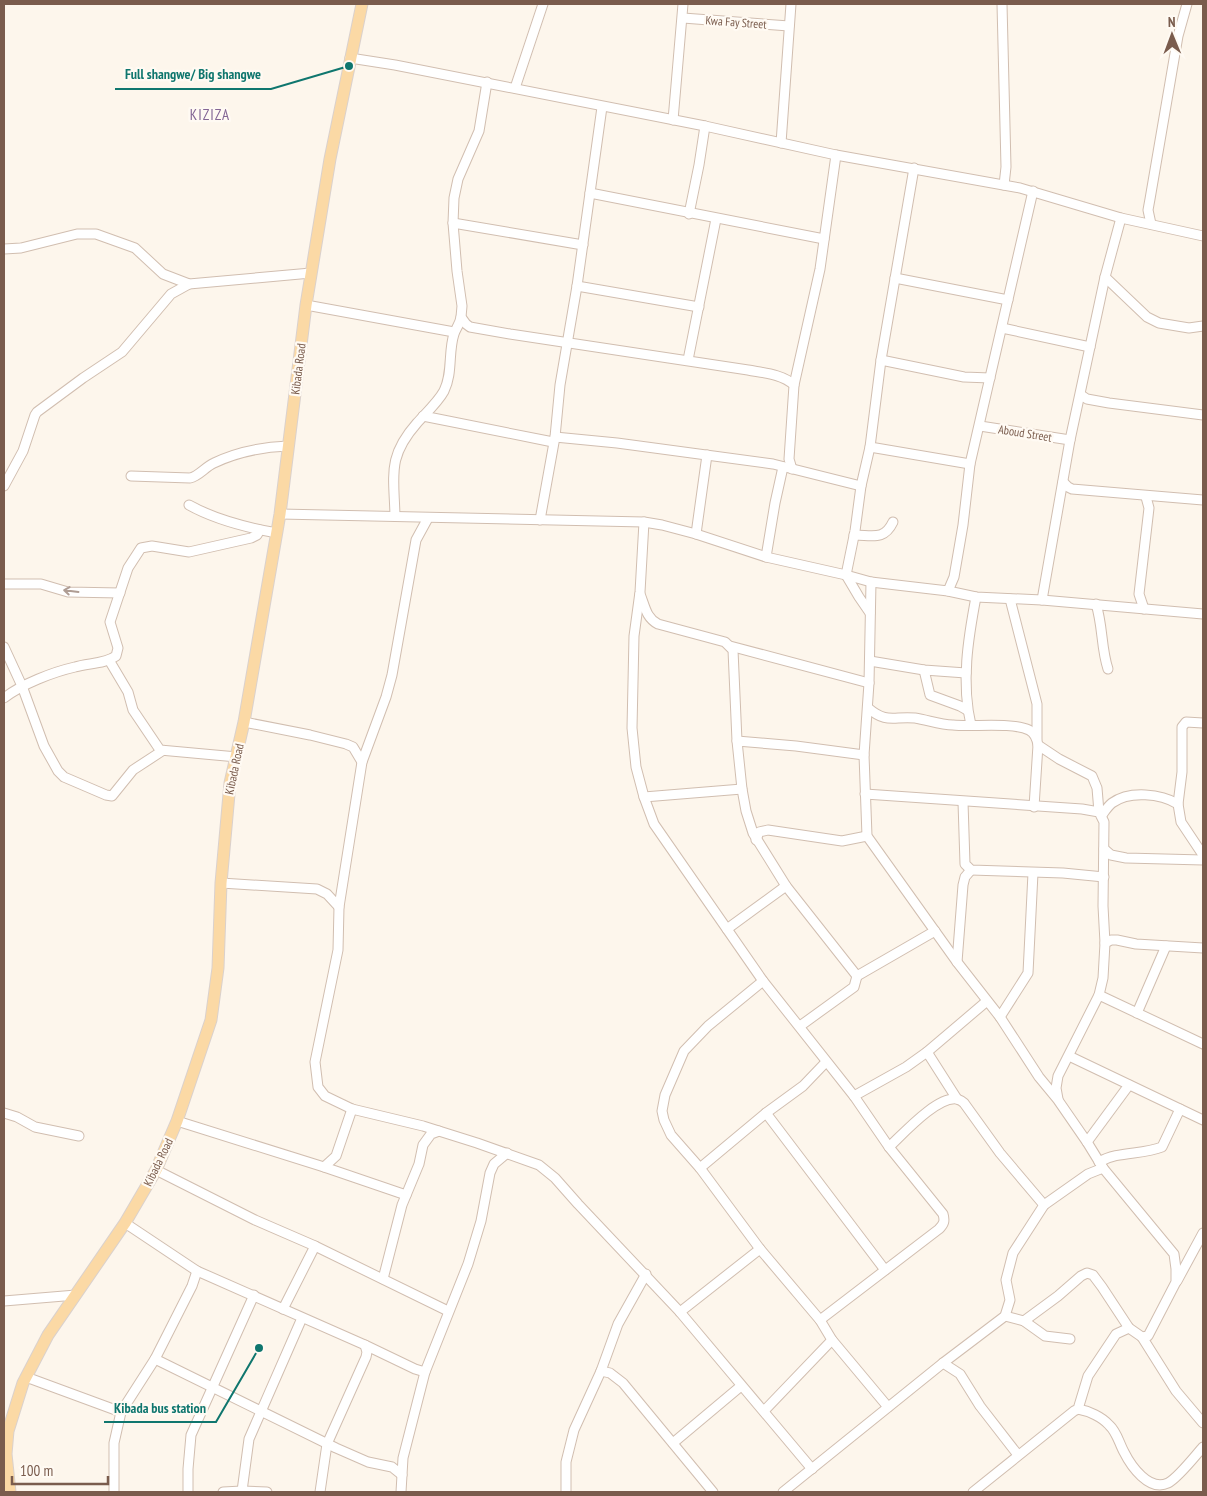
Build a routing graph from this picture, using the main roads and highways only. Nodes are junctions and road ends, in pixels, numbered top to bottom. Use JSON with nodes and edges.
{"nodes":[{"id":1,"x":362,"y":4,"type":"edge"},
{"id":2,"x":10,"y":1492,"type":"edge"}],
"edges":[{"from":1,"to":2,"type":"main road","name":"Kibada Road"}]}
